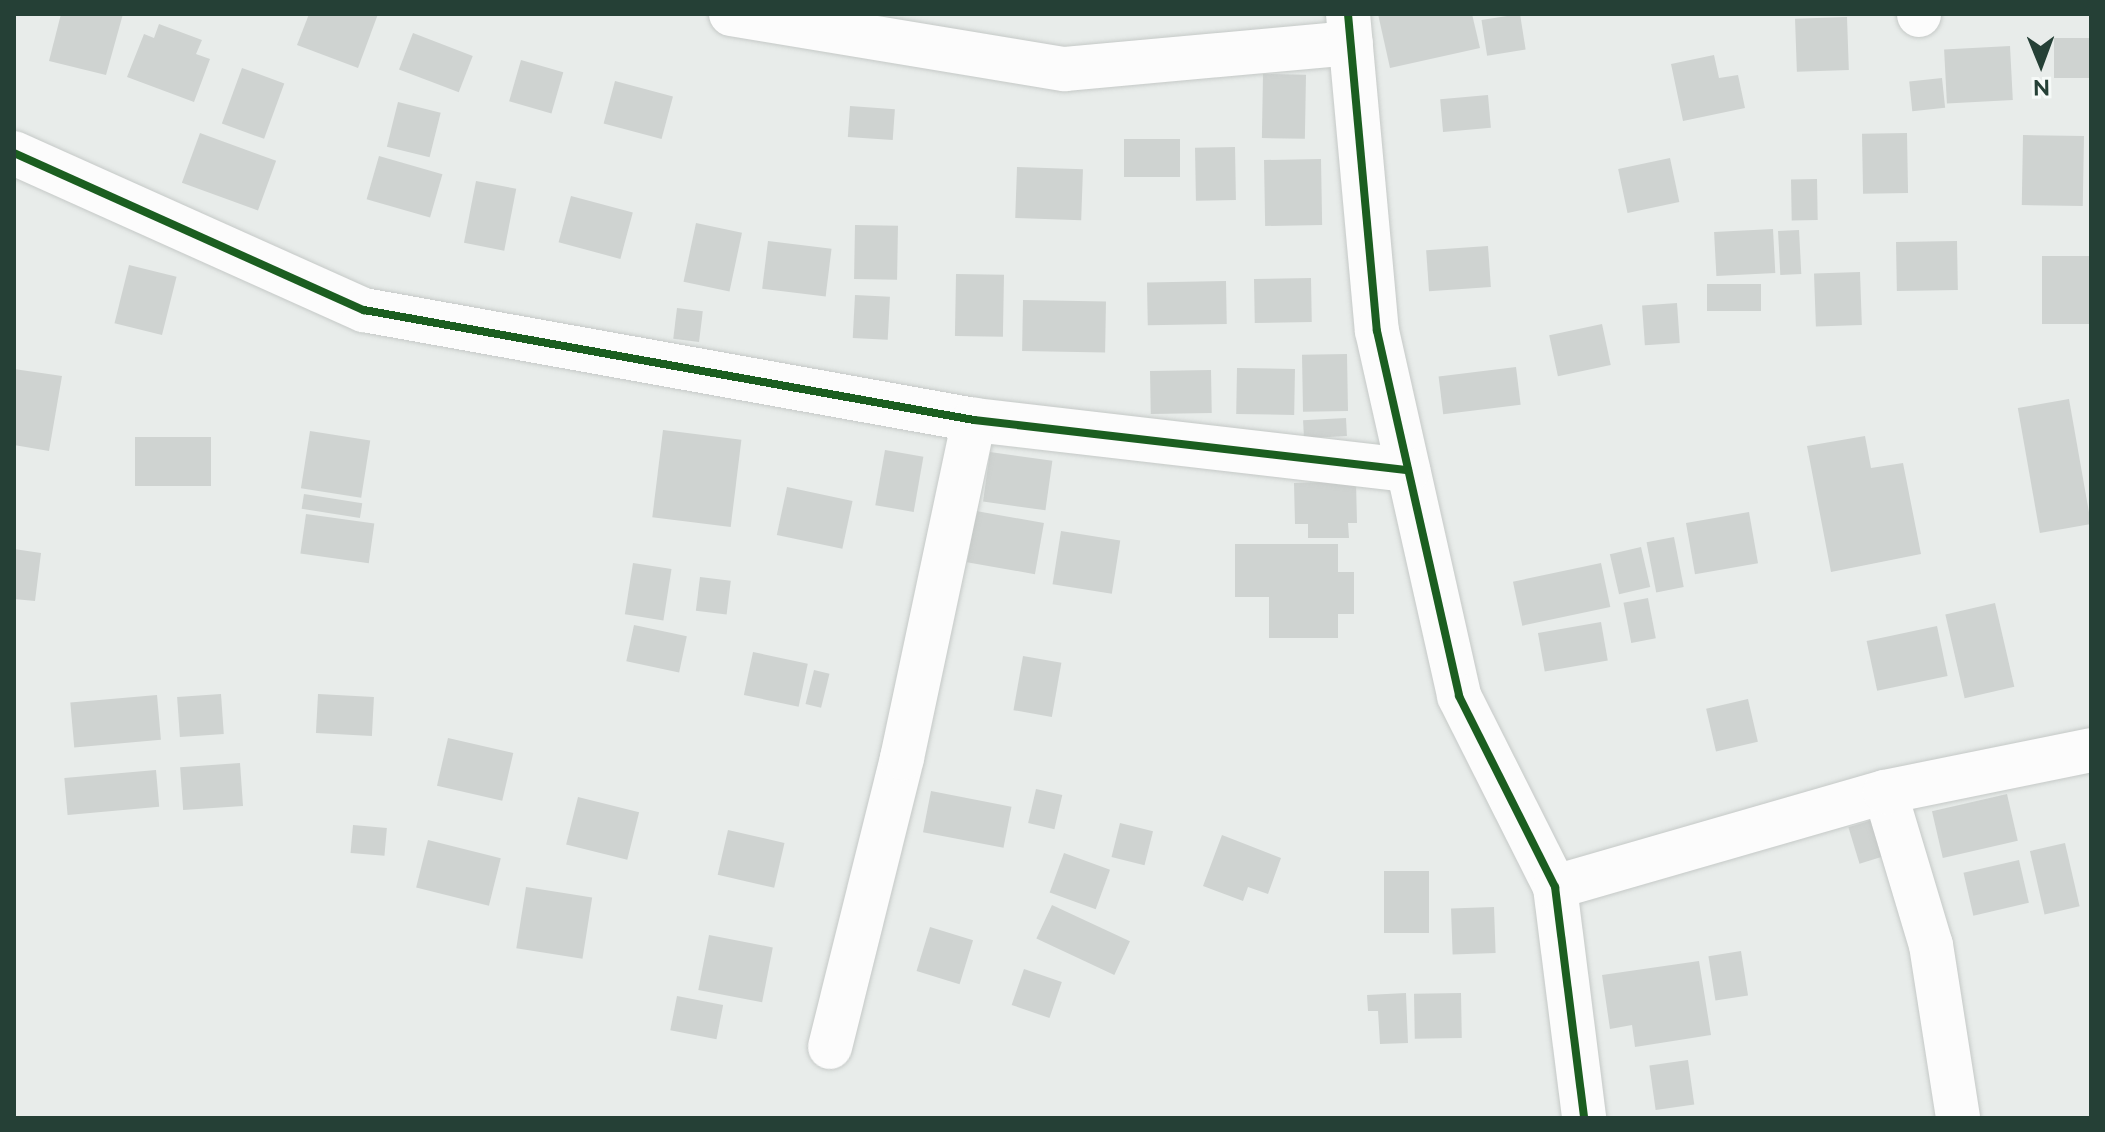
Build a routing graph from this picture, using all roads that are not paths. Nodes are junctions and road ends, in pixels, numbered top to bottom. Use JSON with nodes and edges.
{"nodes":[{"id":1,"x":731,"y":14,"type":"edge"},
{"id":2,"x":1350,"y":29,"type":"edge"},
{"id":3,"x":14,"y":153,"type":"edge"},
{"id":4,"x":974,"y":420,"type":"junction"},
{"id":5,"x":1408,"y":470,"type":"junction"},
{"id":6,"x":2091,"y":750,"type":"edge"},
{"id":7,"x":1885,"y":792,"type":"junction"},
{"id":8,"x":1555,"y":887,"type":"junction"},
{"id":9,"x":830,"y":1047,"type":"dead end"},
{"id":10,"x":1584,"y":1118,"type":"edge"},
{"id":11,"x":1958,"y":1118,"type":"edge"}],
"edges":[{"from":1,"to":2,"type":"street"},
{"from":2,"to":5,"type":"street"},
{"from":3,"to":4,"type":"street"},
{"from":4,"to":5,"type":"street"},
{"from":4,"to":9,"type":"street"},
{"from":5,"to":8,"type":"street"},
{"from":6,"to":7,"type":"street"},
{"from":7,"to":8,"type":"street"},
{"from":7,"to":11,"type":"street"},
{"from":8,"to":10,"type":"street"}]}
